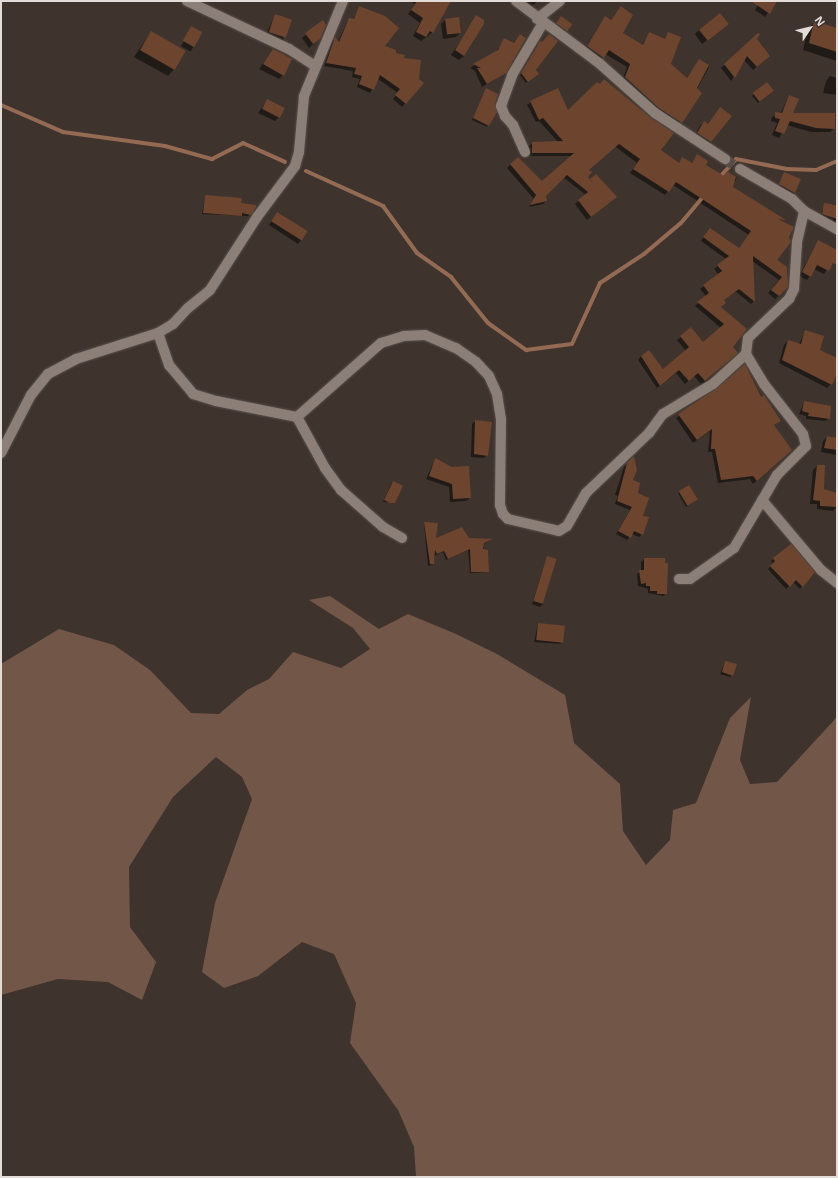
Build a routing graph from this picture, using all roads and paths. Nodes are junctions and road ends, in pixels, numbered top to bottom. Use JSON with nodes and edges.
{"nodes":[{"id":1,"x":187,"y":1,"type":"edge"},
{"id":2,"x":343,"y":1,"type":"edge"},
{"id":3,"x":516,"y":1,"type":"edge"},
{"id":4,"x":560,"y":1,"type":"edge"},
{"id":5,"x":540,"y":21,"type":"junction"},
{"id":6,"x":315,"y":66,"type":"junction"},
{"id":7,"x":525,"y":152,"type":"dead end"},
{"id":8,"x":725,"y":160,"type":"tunnel mouth"},
{"id":9,"x":740,"y":169,"type":"tunnel mouth"},
{"id":10,"x":804,"y":211,"type":"junction"},
{"id":11,"x":837,"y":229,"type":"edge"},
{"id":12,"x":158,"y":333,"type":"junction"},
{"id":13,"x":746,"y":354,"type":"junction"},
{"id":14,"x":297,"y":417,"type":"junction"},
{"id":15,"x":1,"y":453,"type":"edge"},
{"id":16,"x":762,"y":500,"type":"junction"},
{"id":17,"x":402,"y":538,"type":"dead end"},
{"id":18,"x":679,"y":579,"type":"dead end"},
{"id":19,"x":837,"y":583,"type":"edge"}],
"edges":[{"from":1,"to":6,"type":"street"},
{"from":2,"to":6,"type":"street"},
{"from":3,"to":5,"type":"street"},
{"from":4,"to":5,"type":"street"},
{"from":5,"to":7,"type":"street"},
{"from":5,"to":8,"type":"street"},
{"from":6,"to":12,"type":"street"},
{"from":9,"to":10,"type":"street"},
{"from":10,"to":11,"type":"street"},
{"from":10,"to":13,"type":"street"},
{"from":12,"to":14,"type":"street"},
{"from":12,"to":15,"type":"street"},
{"from":13,"to":14,"type":"street"},
{"from":13,"to":16,"type":"street"},
{"from":14,"to":17,"type":"street"},
{"from":16,"to":18,"type":"street"},
{"from":16,"to":19,"type":"street"}]}
